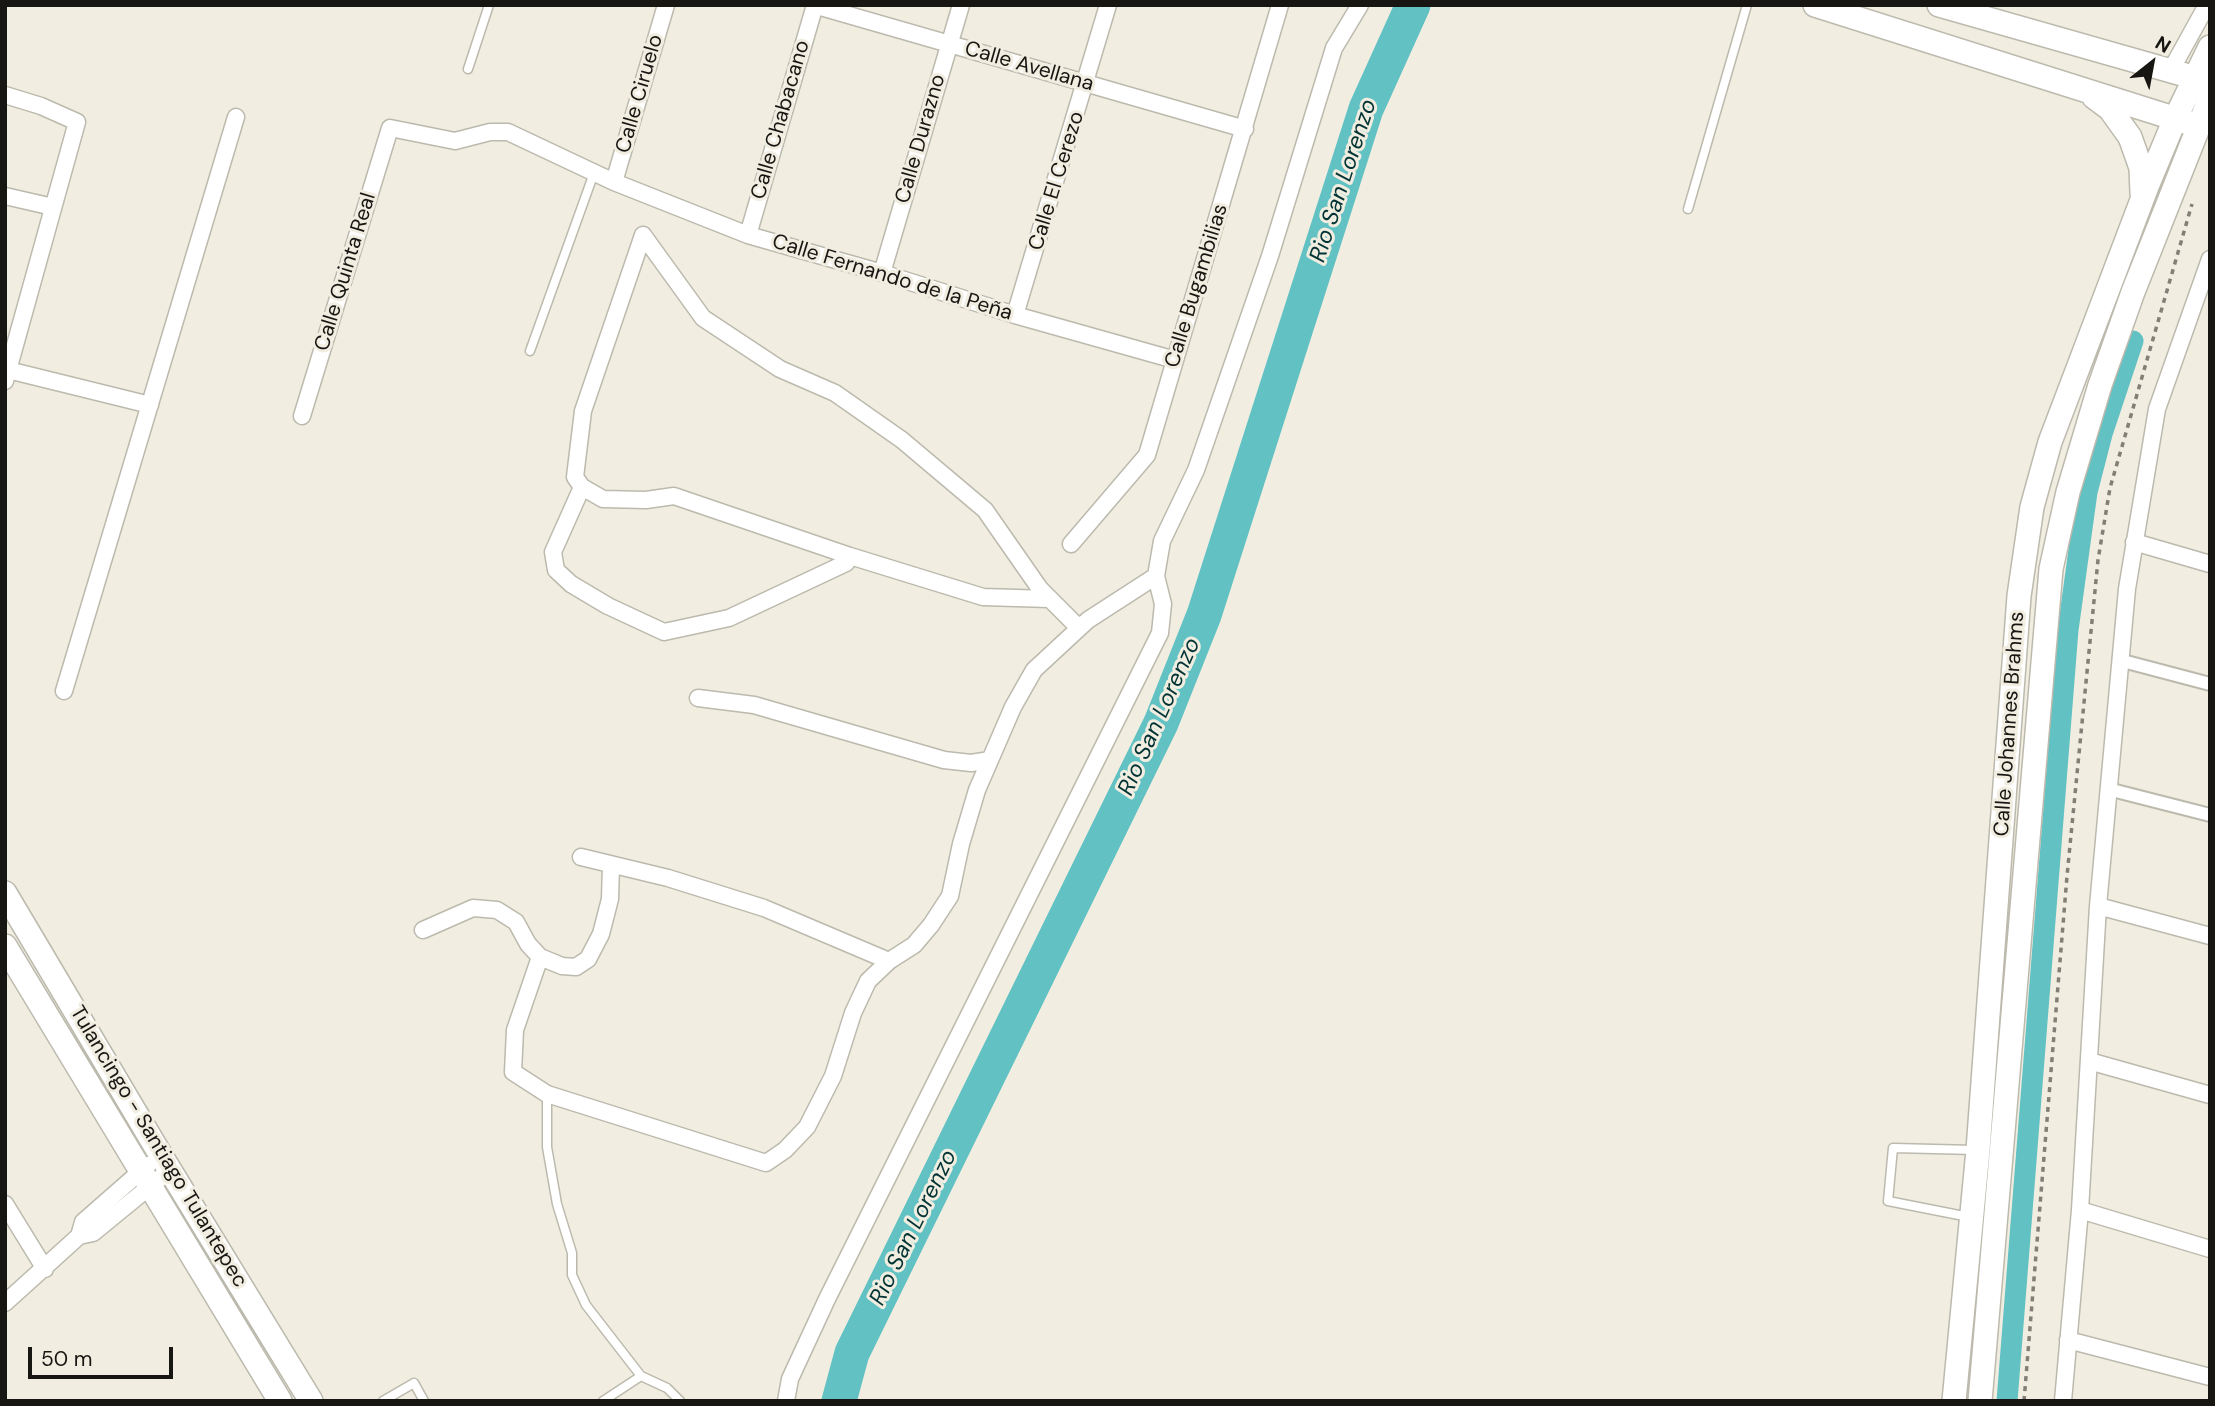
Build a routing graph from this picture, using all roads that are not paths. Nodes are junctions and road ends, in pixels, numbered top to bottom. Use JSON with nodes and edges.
{"nodes":[{"id":1,"x":489,"y":5,"type":"edge"},
{"id":2,"x":814,"y":5,"type":"edge"},
{"id":3,"x":961,"y":5,"type":"edge"},
{"id":4,"x":1108,"y":5,"type":"edge"},
{"id":5,"x":1280,"y":5,"type":"edge"},
{"id":6,"x":1360,"y":5,"type":"edge"},
{"id":7,"x":1747,"y":5,"type":"edge"},
{"id":8,"x":1815,"y":5,"type":"edge"},
{"id":9,"x":1939,"y":5,"type":"edge"},
{"id":10,"x":2207,"y":5,"type":"edge"},
{"id":11,"x":661,"y":6,"type":"edge"},
{"id":12,"x":1972,"y":9,"type":"edge"},
{"id":13,"x":949,"y":44,"type":"junction"},
{"id":14,"x":2210,"y":47,"type":"edge"},
{"id":15,"x":468,"y":69,"type":"dead end"},
{"id":16,"x":2171,"y":70,"type":"junction"},
{"id":17,"x":2202,"y":79,"type":"edge"},
{"id":18,"x":1086,"y":83,"type":"junction"},
{"id":19,"x":2083,"y":90,"type":"junction"},
{"id":20,"x":5,"y":95,"type":"edge"},
{"id":21,"x":2210,"y":98,"type":"edge"},
{"id":22,"x":236,"y":117,"type":"dead end"},
{"id":23,"x":2175,"y":119,"type":"junction"},
{"id":24,"x":2204,"y":127,"type":"edge"},
{"id":25,"x":390,"y":128,"type":"joint"},
{"id":26,"x":1245,"y":129,"type":"junction"},
{"id":27,"x":594,"y":173,"type":"junction"},
{"id":28,"x":614,"y":182,"type":"junction"},
{"id":29,"x":5,"y":196,"type":"edge"},
{"id":30,"x":2142,"y":202,"type":"junction"},
{"id":31,"x":53,"y":207,"type":"junction"},
{"id":32,"x":1688,"y":209,"type":"dead end"},
{"id":33,"x":748,"y":235,"type":"junction"},
{"id":34,"x":2210,"y":258,"type":"edge"},
{"id":35,"x":882,"y":273,"type":"junction"},
{"id":36,"x":1016,"y":315,"type":"junction"},
{"id":37,"x":530,"y":351,"type":"dead end"},
{"id":38,"x":1175,"y":360,"type":"junction"},
{"id":39,"x":7,"y":376,"type":"edge"},
{"id":40,"x":150,"y":405,"type":"junction"},
{"id":41,"x":302,"y":415,"type":"dead end"},
{"id":42,"x":582,"y":487,"type":"junction"},
{"id":43,"x":2134,"y":542,"type":"junction"},
{"id":44,"x":1071,"y":544,"type":"dead end"},
{"id":45,"x":850,"y":556,"type":"junction"},
{"id":46,"x":2210,"y":564,"type":"edge"},
{"id":47,"x":1156,"y":576,"type":"junction"},
{"id":48,"x":1049,"y":599,"type":"junction"},
{"id":49,"x":1079,"y":628,"type":"junction"},
{"id":50,"x":2119,"y":660,"type":"junction"},
{"id":51,"x":2210,"y":684,"type":"edge"},
{"id":52,"x":64,"y":691,"type":"dead end"},
{"id":53,"x":698,"y":698,"type":"dead end"},
{"id":54,"x":990,"y":760,"type":"junction"},
{"id":55,"x":2108,"y":789,"type":"junction"},
{"id":56,"x":2210,"y":815,"type":"edge"},
{"id":57,"x":581,"y":858,"type":"dead end"},
{"id":58,"x":611,"y":865,"type":"junction"},
{"id":59,"x":5,"y":893,"type":"edge"},
{"id":60,"x":2098,"y":906,"type":"junction"},
{"id":61,"x":423,"y":930,"type":"dead end"},
{"id":62,"x":2210,"y":936,"type":"edge"},
{"id":63,"x":5,"y":946,"type":"edge"},
{"id":64,"x":540,"y":957,"type":"junction"},
{"id":65,"x":888,"y":961,"type":"junction"},
{"id":66,"x":2089,"y":1061,"type":"junction"},
{"id":67,"x":547,"y":1094,"type":"junction"},
{"id":68,"x":2210,"y":1095,"type":"edge"},
{"id":69,"x":1978,"y":1150,"type":"junction"},
{"id":70,"x":165,"y":1162,"type":"junction"},
{"id":71,"x":146,"y":1178,"type":"junction"},
{"id":72,"x":5,"y":1204,"type":"edge"},
{"id":73,"x":2080,"y":1210,"type":"junction"},
{"id":74,"x":1973,"y":1217,"type":"junction"},
{"id":75,"x":2210,"y":1249,"type":"edge"},
{"id":76,"x":46,"y":1269,"type":"junction"},
{"id":77,"x":5,"y":1303,"type":"edge"},
{"id":78,"x":2068,"y":1340,"type":"junction"},
{"id":79,"x":641,"y":1376,"type":"junction"},
{"id":80,"x":2210,"y":1377,"type":"edge"},
{"id":81,"x":280,"y":1401,"type":"edge"},
{"id":82,"x":312,"y":1401,"type":"edge"},
{"id":83,"x":383,"y":1401,"type":"edge"},
{"id":84,"x":424,"y":1401,"type":"edge"},
{"id":85,"x":603,"y":1401,"type":"edge"},
{"id":86,"x":680,"y":1401,"type":"edge"},
{"id":87,"x":786,"y":1401,"type":"edge"},
{"id":88,"x":1954,"y":1401,"type":"edge"},
{"id":89,"x":1980,"y":1401,"type":"edge"},
{"id":90,"x":2063,"y":1401,"type":"edge"}],
"edges":[{"from":1,"to":15,"type":"lane"},
{"from":2,"to":13,"type":"street","name":"Calle Avellana"},
{"from":2,"to":33,"type":"street","name":"Calle Chabacano"},
{"from":3,"to":13,"type":"street","name":"Calle Durazno"},
{"from":4,"to":18,"type":"street","name":"Calle El Cerezo"},
{"from":5,"to":26,"type":"street","name":"Calle Bugambilias"},
{"from":6,"to":47,"type":"street"},
{"from":7,"to":32,"type":"lane"},
{"from":8,"to":19,"type":"main road"},
{"from":9,"to":12,"type":"main road"},
{"from":10,"to":16,"type":"street"},
{"from":11,"to":28,"type":"street","name":"Calle Ciruelo"},
{"from":12,"to":16,"type":"main road"},
{"from":13,"to":18,"type":"street","name":"Calle Avellana"},
{"from":13,"to":35,"type":"street","name":"Calle Durazno"},
{"from":14,"to":17,"type":"main road","name":"Calle Johannes Brahms"},
{"from":16,"to":17,"type":"main road"},
{"from":17,"to":23,"type":"main road","name":"Calle Johannes Brahms"},
{"from":18,"to":26,"type":"street","name":"Calle Avellana"},
{"from":18,"to":36,"type":"street","name":"Calle El Cerezo"},
{"from":19,"to":23,"type":"main road"},
{"from":19,"to":30,"type":"main road"},
{"from":20,"to":31,"type":"street"},
{"from":21,"to":24,"type":"main road","name":"Calle Johannes Brahms"},
{"from":22,"to":40,"type":"street"},
{"from":23,"to":24,"type":"main road"},
{"from":23,"to":30,"type":"main road","name":"Calle Johannes Brahms"},
{"from":24,"to":89,"type":"main road","name":"Calle Johannes Brahms"},
{"from":25,"to":27,"type":"street","name":"Calle Fernando de la Peña"},
{"from":25,"to":41,"type":"street","name":"Calle Quinta Real"},
{"from":26,"to":38,"type":"street","name":"Calle Bugambilias"},
{"from":27,"to":28,"type":"street","name":"Calle Fernando de la Peña"},
{"from":27,"to":37,"type":"lane"},
{"from":28,"to":33,"type":"street","name":"Calle Fernando de la Peña"},
{"from":29,"to":31,"type":"street"},
{"from":30,"to":69,"type":"main road","name":"Calle Johannes Brahms"},
{"from":31,"to":39,"type":"street"},
{"from":33,"to":35,"type":"street","name":"Calle Fernando de la Peña"},
{"from":34,"to":43,"type":"street"},
{"from":35,"to":36,"type":"street","name":"Calle Fernando de la Peña"},
{"from":36,"to":38,"type":"street","name":"Calle Fernando de la Peña"},
{"from":38,"to":44,"type":"street","name":"Calle Bugambilias"},
{"from":39,"to":40,"type":"street"},
{"from":40,"to":52,"type":"street"},
{"from":42,"to":45,"type":"street"},
{"from":42,"to":45,"type":"street"},
{"from":42,"to":48,"type":"street"},
{"from":43,"to":46,"type":"street"},
{"from":43,"to":50,"type":"street"},
{"from":45,"to":48,"type":"street"},
{"from":47,"to":49,"type":"street"},
{"from":47,"to":87,"type":"street"},
{"from":48,"to":49,"type":"street"},
{"from":49,"to":54,"type":"street"},
{"from":50,"to":51,"type":"street"},
{"from":50,"to":55,"type":"street"},
{"from":53,"to":54,"type":"street"},
{"from":54,"to":65,"type":"street"},
{"from":55,"to":56,"type":"street"},
{"from":55,"to":60,"type":"street"},
{"from":57,"to":58,"type":"street"},
{"from":58,"to":64,"type":"street"},
{"from":58,"to":65,"type":"street"},
{"from":59,"to":70,"type":"main road","name":"Tulancingo - Santiago Tulantepec"},
{"from":60,"to":62,"type":"street"},
{"from":60,"to":66,"type":"street"},
{"from":61,"to":64,"type":"street"},
{"from":63,"to":71,"type":"main road","name":"Tulancingo - Santiago Tulantepec"},
{"from":64,"to":67,"type":"street"},
{"from":65,"to":67,"type":"street"},
{"from":66,"to":68,"type":"street"},
{"from":66,"to":73,"type":"street"},
{"from":67,"to":79,"type":"lane"},
{"from":69,"to":74,"type":"main road","name":"Calle Johannes Brahms"},
{"from":69,"to":74,"type":"lane"},
{"from":70,"to":71,"type":"street"},
{"from":70,"to":82,"type":"main road","name":"Tulancingo - Santiago Tulantepec"},
{"from":71,"to":76,"type":"street"},
{"from":71,"to":81,"type":"main road","name":"Tulancingo - Santiago Tulantepec"},
{"from":72,"to":76,"type":"street"},
{"from":73,"to":75,"type":"street"},
{"from":73,"to":78,"type":"street"},
{"from":74,"to":88,"type":"main road","name":"Calle Johannes Brahms"},
{"from":76,"to":77,"type":"street"},
{"from":78,"to":80,"type":"street"},
{"from":78,"to":90,"type":"street"},
{"from":79,"to":85,"type":"lane"},
{"from":79,"to":86,"type":"lane"},
{"from":83,"to":84,"type":"lane"}]}
